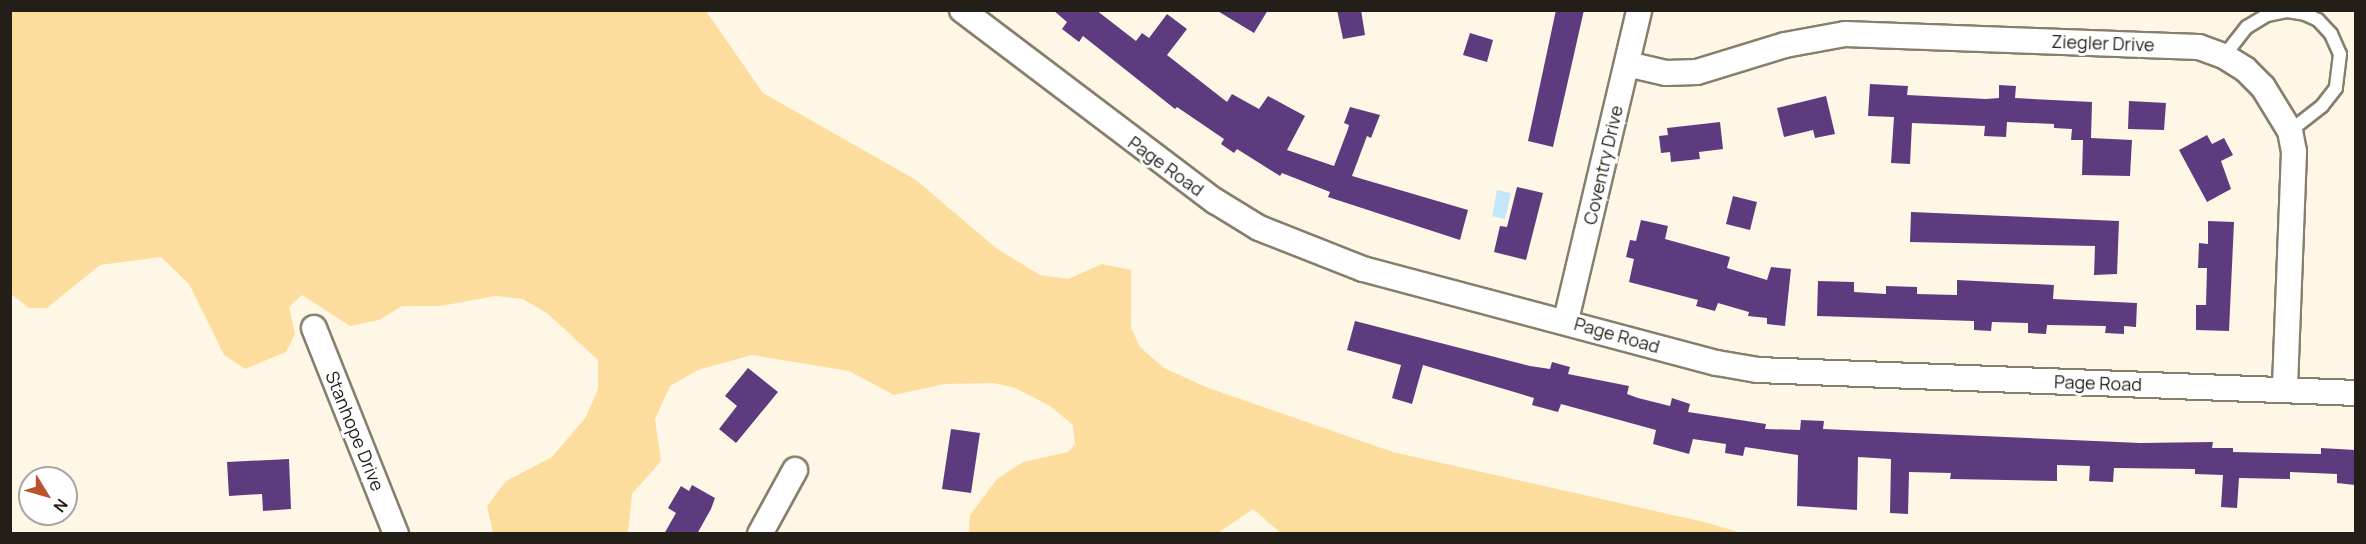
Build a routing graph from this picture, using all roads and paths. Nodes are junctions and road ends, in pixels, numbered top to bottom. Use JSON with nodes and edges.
{"nodes":[{"id":1,"x":962,"y":10,"type":"edge"},
{"id":2,"x":1639,"y":10,"type":"edge"},
{"id":3,"x":2224,"y":56,"type":"junction"},
{"id":4,"x":1627,"y":64,"type":"junction"},
{"id":5,"x":2290,"y":131,"type":"junction"},
{"id":6,"x":1566,"y":320,"type":"junction"},
{"id":7,"x":314,"y":328,"type":"dead end"},
{"id":8,"x":2285,"y":389,"type":"junction"},
{"id":9,"x":2355,"y":393,"type":"edge"},
{"id":10,"x":795,"y":470,"type":"dead end"},
{"id":11,"x":396,"y":534,"type":"edge"},
{"id":12,"x":760,"y":534,"type":"edge"}],
"edges":[{"from":1,"to":6,"type":"street","name":"Page Road"},
{"from":2,"to":4,"type":"street","name":"Coventry Drive"},
{"from":3,"to":4,"type":"street","name":"Ziegler Drive"},
{"from":3,"to":5,"type":"street","name":"Ziegler Drive"},
{"from":3,"to":5,"type":"lane"},
{"from":4,"to":6,"type":"street","name":"Coventry Drive"},
{"from":5,"to":8,"type":"street","name":"Ziegler Drive"},
{"from":6,"to":8,"type":"street","name":"Page Road"},
{"from":7,"to":11,"type":"street","name":"Stanhope Drive"},
{"from":8,"to":9,"type":"street","name":"Page Road"},
{"from":10,"to":12,"type":"street"}]}
